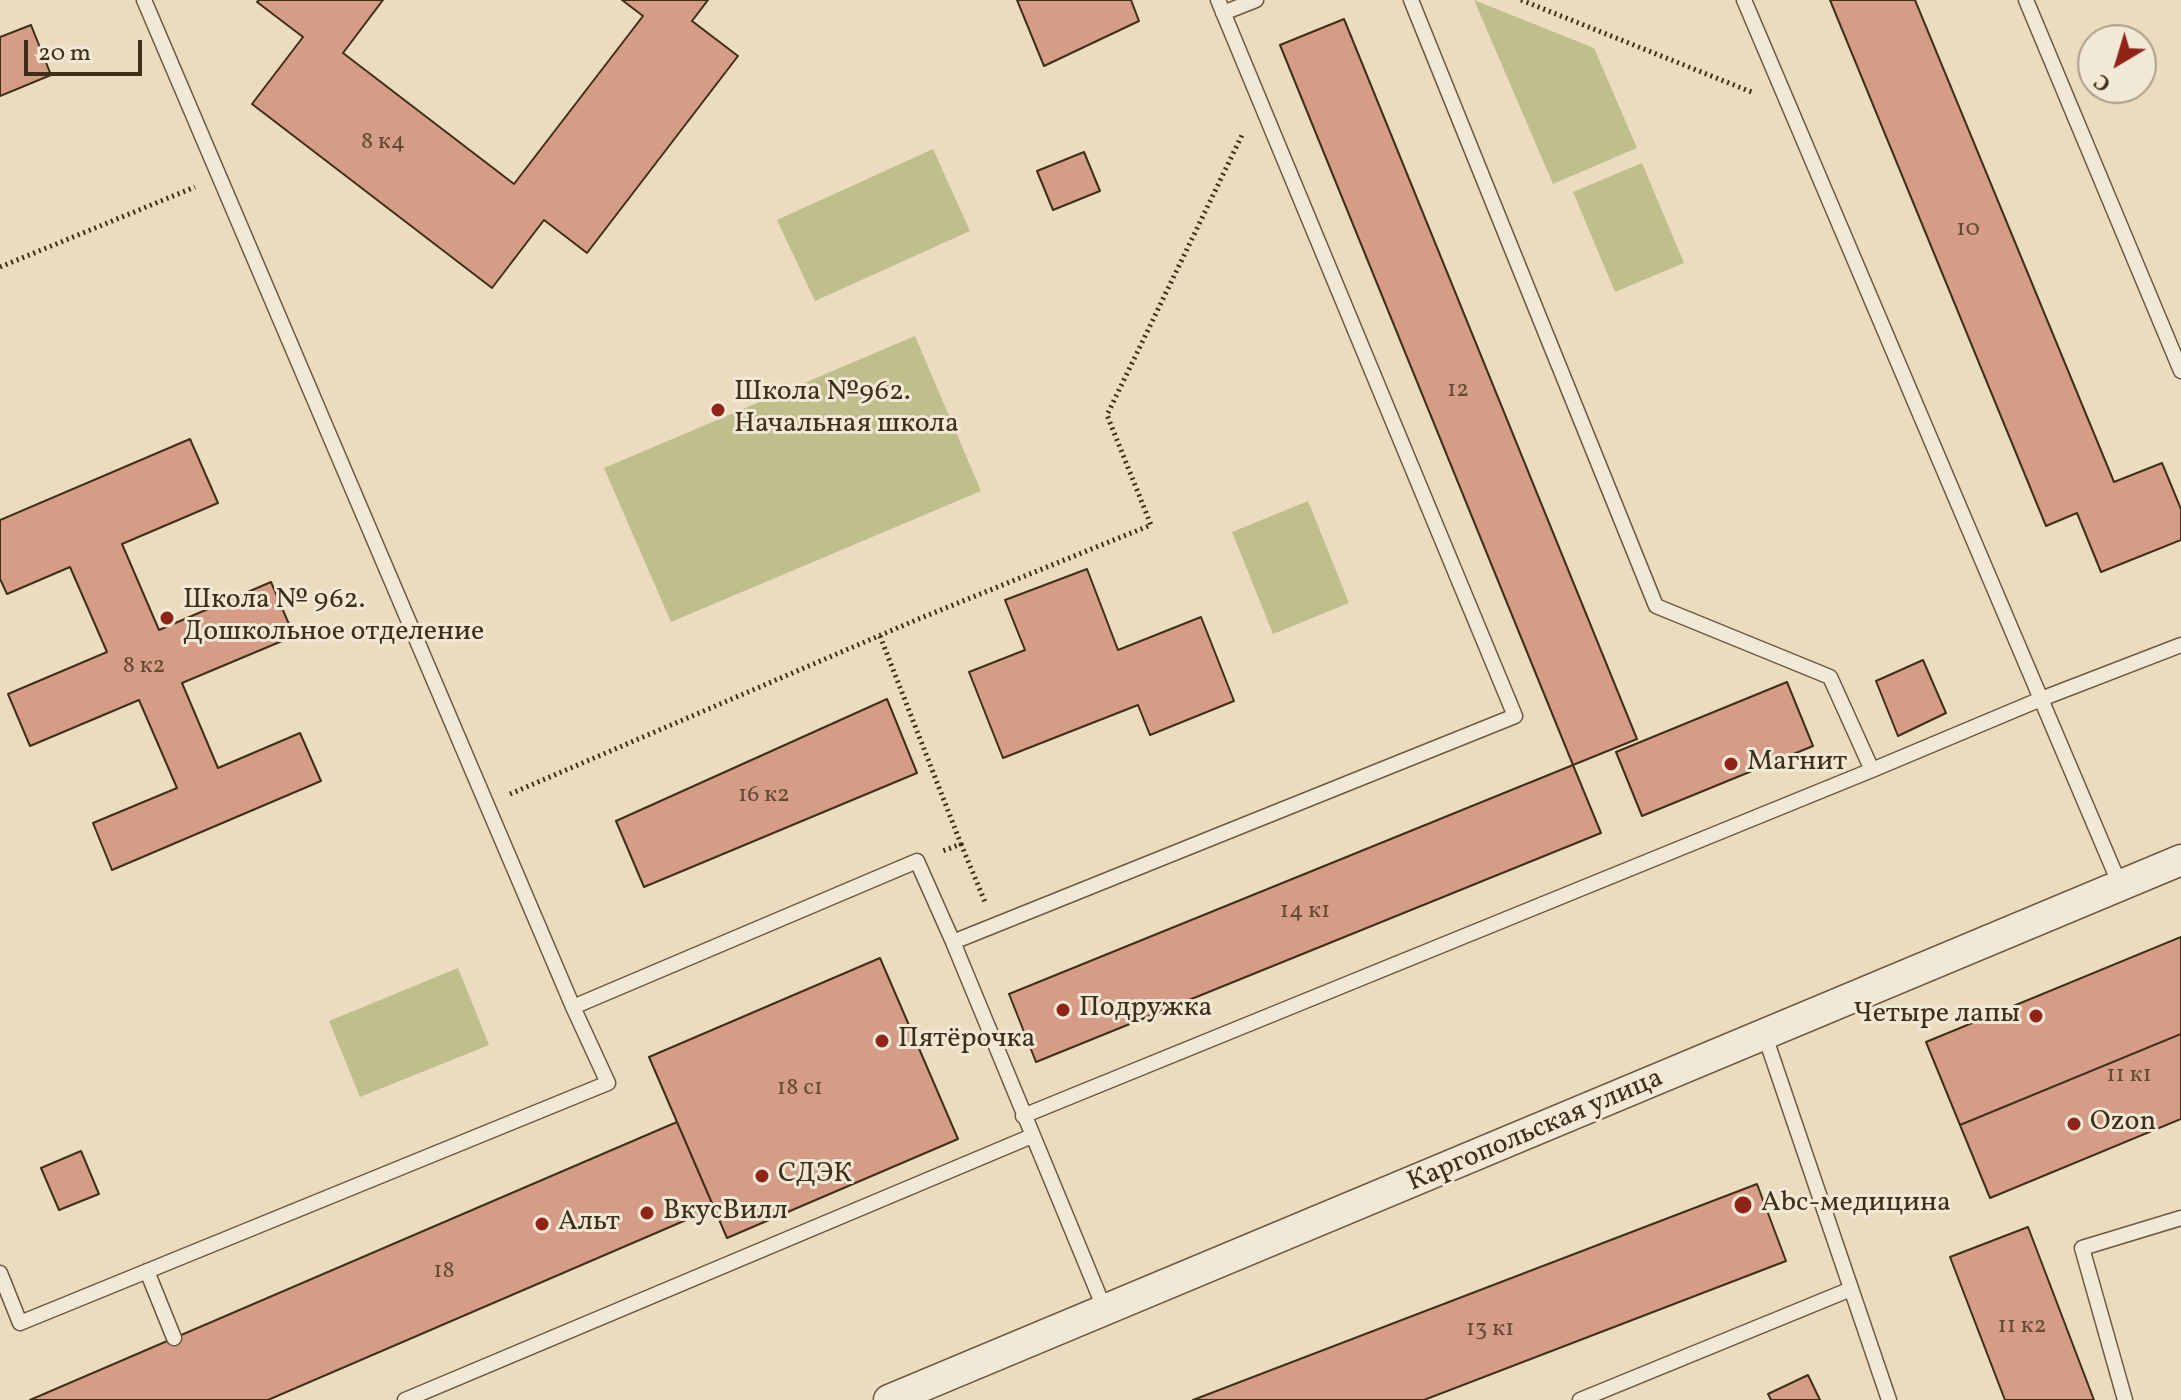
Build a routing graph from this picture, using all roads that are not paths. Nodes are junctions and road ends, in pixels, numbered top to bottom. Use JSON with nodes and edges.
{"nodes":[{"id":1,"x":144,"y":0,"type":"edge"},
{"id":2,"x":1256,"y":0,"type":"edge"},
{"id":3,"x":1411,"y":0,"type":"edge"},
{"id":4,"x":1744,"y":0,"type":"edge"},
{"id":5,"x":2026,"y":0,"type":"edge"},
{"id":6,"x":1221,"y":6,"type":"edge"},
{"id":7,"x":2181,"y":371,"type":"edge"},
{"id":8,"x":2181,"y":645,"type":"edge"},
{"id":9,"x":2041,"y":699,"type":"junction"},
{"id":10,"x":1872,"y":770,"type":"junction"},
{"id":11,"x":2181,"y":860,"type":"edge"},
{"id":12,"x":2120,"y":885,"type":"junction"},
{"id":13,"x":953,"y":942,"type":"junction"},
{"id":14,"x":573,"y":1007,"type":"junction"},
{"id":15,"x":1765,"y":1036,"type":"junction"},
{"id":16,"x":1023,"y":1116,"type":"junction"},
{"id":17,"x":1032,"y":1136,"type":"junction"},
{"id":18,"x":2181,"y":1218,"type":"edge"},
{"id":19,"x":147,"y":1271,"type":"junction"},
{"id":20,"x":0,"y":1273,"type":"edge"},
{"id":21,"x":1851,"y":1289,"type":"junction"},
{"id":22,"x":1105,"y":1310,"type":"junction"},
{"id":23,"x":174,"y":1338,"type":"dead end"},
{"id":24,"x":405,"y":1400,"type":"edge"},
{"id":25,"x":889,"y":1400,"type":"edge"},
{"id":26,"x":1580,"y":1400,"type":"edge"},
{"id":27,"x":1889,"y":1400,"type":"edge"},
{"id":28,"x":2125,"y":1400,"type":"edge"}],
"edges":[{"from":1,"to":14,"type":"lane"},
{"from":2,"to":6,"type":"lane"},
{"from":3,"to":10,"type":"lane"},
{"from":4,"to":9,"type":"lane"},
{"from":5,"to":7,"type":"lane"},
{"from":6,"to":13,"type":"lane"},
{"from":8,"to":9,"type":"lane"},
{"from":9,"to":10,"type":"lane"},
{"from":9,"to":12,"type":"lane"},
{"from":10,"to":16,"type":"lane"},
{"from":11,"to":12,"type":"street","name":"Каргопольская улица"},
{"from":12,"to":15,"type":"street","name":"Каргопольская улица"},
{"from":13,"to":14,"type":"lane"},
{"from":13,"to":16,"type":"lane"},
{"from":14,"to":19,"type":"lane"},
{"from":15,"to":21,"type":"lane"},
{"from":15,"to":22,"type":"street","name":"Каргопольская улица"},
{"from":16,"to":17,"type":"lane"},
{"from":17,"to":22,"type":"lane"},
{"from":17,"to":24,"type":"lane"},
{"from":18,"to":28,"type":"lane"},
{"from":19,"to":20,"type":"lane"},
{"from":19,"to":23,"type":"lane"},
{"from":21,"to":26,"type":"lane"},
{"from":21,"to":27,"type":"lane"},
{"from":22,"to":25,"type":"street","name":"Каргопольская улица"}]}
